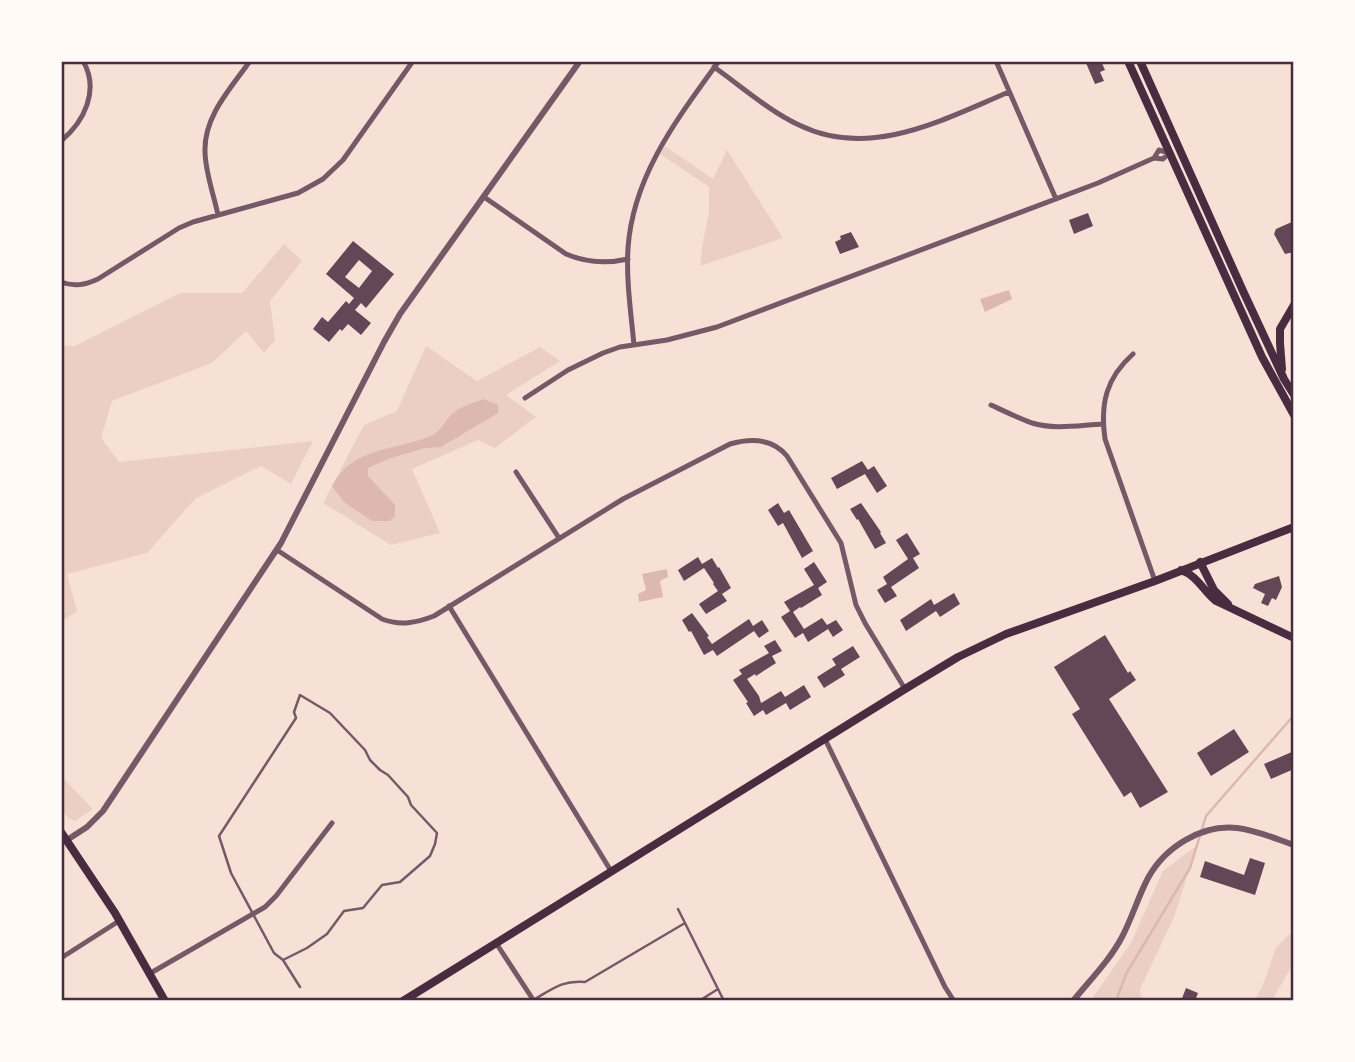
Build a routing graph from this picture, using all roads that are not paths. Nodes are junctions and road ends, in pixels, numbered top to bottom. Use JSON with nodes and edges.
{"nodes":[{"id":1,"x":83,"y":61,"type":"edge"},
{"id":2,"x":250,"y":61,"type":"edge"},
{"id":3,"x":413,"y":61,"type":"edge"},
{"id":4,"x":580,"y":61,"type":"edge"},
{"id":5,"x":719,"y":61,"type":"edge"},
{"id":6,"x":996,"y":61,"type":"edge"},
{"id":7,"x":1128,"y":61,"type":"edge"},
{"id":8,"x":1140,"y":61,"type":"edge"},
{"id":9,"x":715,"y":67,"type":"junction"},
{"id":10,"x":1009,"y":92,"type":"junction"},
{"id":11,"x":61,"y":141,"type":"edge"},
{"id":12,"x":1169,"y":153,"type":"junction"},
{"id":13,"x":484,"y":197,"type":"junction"},
{"id":14,"x":1056,"y":199,"type":"junction"},
{"id":15,"x":218,"y":215,"type":"junction"},
{"id":16,"x":628,"y":259,"type":"junction"},
{"id":17,"x":61,"y":282,"type":"edge"},
{"id":18,"x":1294,"y":305,"type":"edge"},
{"id":19,"x":634,"y":345,"type":"junction"},
{"id":20,"x":1133,"y":354,"type":"dead end"},
{"id":21,"x":1284,"y":379,"type":"junction"},
{"id":22,"x":1294,"y":396,"type":"edge"},
{"id":23,"x":526,"y":398,"type":"dead end"},
{"id":24,"x":991,"y":405,"type":"dead end"},
{"id":25,"x":1294,"y":415,"type":"edge"},
{"id":26,"x":1103,"y":424,"type":"junction"},
{"id":27,"x":516,"y":472,"type":"dead end"},
{"id":28,"x":1294,"y":527,"type":"edge"},
{"id":29,"x":559,"y":538,"type":"junction"},
{"id":30,"x":277,"y":550,"type":"junction"},
{"id":31,"x":1200,"y":562,"type":"junction"},
{"id":32,"x":1181,"y":570,"type":"junction"},
{"id":33,"x":1155,"y":581,"type":"junction"},
{"id":34,"x":449,"y":606,"type":"junction"},
{"id":35,"x":1230,"y":606,"type":"junction"},
{"id":36,"x":1294,"y":638,"type":"edge"},
{"id":37,"x":905,"y":689,"type":"junction"},
{"id":38,"x":825,"y":739,"type":"junction"},
{"id":39,"x":332,"y":823,"type":"dead end"},
{"id":40,"x":61,"y":832,"type":"edge"},
{"id":41,"x":67,"y":840,"type":"junction"},
{"id":42,"x":1294,"y":845,"type":"edge"},
{"id":43,"x":611,"y":871,"type":"junction"},
{"id":44,"x":678,"y":909,"type":"dead end"},
{"id":45,"x":253,"y":914,"type":"junction"},
{"id":46,"x":119,"y":921,"type":"junction"},
{"id":47,"x":685,"y":923,"type":"junction"},
{"id":48,"x":496,"y":943,"type":"junction"},
{"id":49,"x":61,"y":958,"type":"edge"},
{"id":50,"x":283,"y":960,"type":"junction"},
{"id":51,"x":149,"y":974,"type":"junction"},
{"id":52,"x":300,"y":987,"type":"dead end"},
{"id":53,"x":718,"y":989,"type":"junction"},
{"id":54,"x":165,"y":1001,"type":"edge"},
{"id":55,"x":403,"y":1001,"type":"edge"},
{"id":56,"x":533,"y":1001,"type":"edge"},
{"id":57,"x":699,"y":1001,"type":"edge"},
{"id":58,"x":723,"y":1001,"type":"edge"},
{"id":59,"x":954,"y":1001,"type":"edge"},
{"id":60,"x":1073,"y":1001,"type":"edge"}],
"edges":[{"from":1,"to":11,"type":"street"},
{"from":2,"to":15,"type":"street"},
{"from":3,"to":15,"type":"street"},
{"from":4,"to":13,"type":"street"},
{"from":5,"to":9,"type":"street"},
{"from":6,"to":10,"type":"street"},
{"from":7,"to":12,"type":"main road"},
{"from":8,"to":21,"type":"main road"},
{"from":9,"to":10,"type":"street"},
{"from":9,"to":16,"type":"street"},
{"from":10,"to":14,"type":"street"},
{"from":12,"to":14,"type":"street"},
{"from":12,"to":25,"type":"main road"},
{"from":13,"to":16,"type":"street"},
{"from":13,"to":30,"type":"street"},
{"from":14,"to":19,"type":"street"},
{"from":15,"to":17,"type":"street"},
{"from":16,"to":19,"type":"street"},
{"from":18,"to":21,"type":"main road"},
{"from":19,"to":23,"type":"street"},
{"from":20,"to":26,"type":"street"},
{"from":21,"to":22,"type":"main road"},
{"from":24,"to":26,"type":"street"},
{"from":26,"to":33,"type":"street"},
{"from":27,"to":29,"type":"street"},
{"from":28,"to":31,"type":"main road"},
{"from":29,"to":34,"type":"street"},
{"from":29,"to":37,"type":"street"},
{"from":30,"to":34,"type":"street"},
{"from":30,"to":41,"type":"street"},
{"from":31,"to":32,"type":"main road"},
{"from":31,"to":35,"type":"main road"},
{"from":32,"to":33,"type":"main road"},
{"from":32,"to":35,"type":"main road"},
{"from":33,"to":37,"type":"main road"},
{"from":34,"to":43,"type":"street"},
{"from":35,"to":36,"type":"main road"},
{"from":37,"to":38,"type":"main road"},
{"from":38,"to":43,"type":"main road"},
{"from":38,"to":59,"type":"street"},
{"from":39,"to":45,"type":"street"},
{"from":40,"to":41,"type":"main road"},
{"from":41,"to":46,"type":"main road"},
{"from":42,"to":60,"type":"street"},
{"from":43,"to":48,"type":"main road"},
{"from":44,"to":47,"type":"lane"},
{"from":45,"to":50,"type":"lane"},
{"from":45,"to":50,"type":"lane"},
{"from":45,"to":51,"type":"street"},
{"from":46,"to":49,"type":"street"},
{"from":46,"to":51,"type":"main road"},
{"from":47,"to":53,"type":"lane"},
{"from":47,"to":56,"type":"lane"},
{"from":48,"to":55,"type":"main road"},
{"from":48,"to":56,"type":"street"},
{"from":50,"to":52,"type":"lane"},
{"from":51,"to":54,"type":"main road"},
{"from":53,"to":57,"type":"lane"},
{"from":53,"to":58,"type":"lane"}]}
